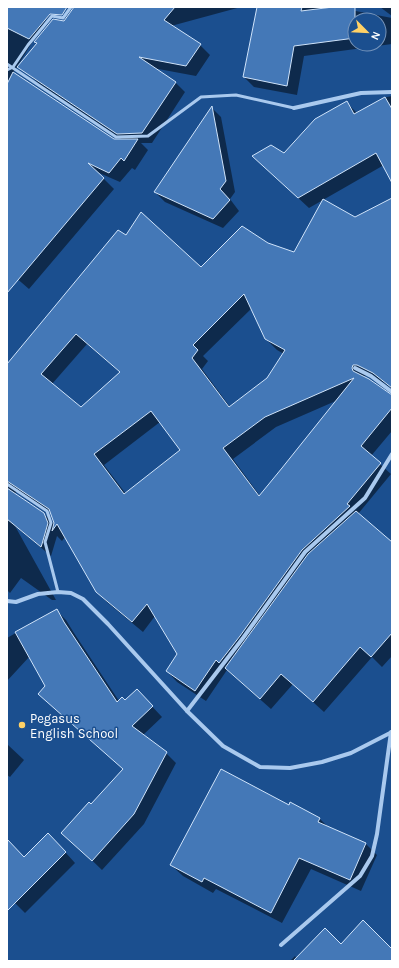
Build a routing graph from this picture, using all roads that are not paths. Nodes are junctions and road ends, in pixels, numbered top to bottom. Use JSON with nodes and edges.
{"nodes":[{"id":1,"x":71,"y":7,"type":"edge"},
{"id":2,"x":7,"y":64,"type":"edge"},
{"id":3,"x":13,"y":67,"type":"junction"},
{"id":4,"x":7,"y":70,"type":"edge"},
{"id":5,"x":392,"y":92,"type":"edge"},
{"id":6,"x":294,"y":108,"type":"joint"},
{"id":7,"x":355,"y":368,"type":"dead end"},
{"id":8,"x":392,"y":392,"type":"edge"},
{"id":9,"x":392,"y":454,"type":"edge"},
{"id":10,"x":7,"y":484,"type":"edge"},
{"id":11,"x":58,"y":592,"type":"junction"},
{"id":12,"x":7,"y":601,"type":"edge"},
{"id":13,"x":187,"y":711,"type":"junction"},
{"id":14,"x":392,"y":732,"type":"edge"},
{"id":15,"x":281,"y":945,"type":"dead end"}],
"edges":[{"from":1,"to":3,"type":"lane"},
{"from":2,"to":3,"type":"lane"},
{"from":3,"to":4,"type":"lane"},
{"from":3,"to":6,"type":"lane"},
{"from":5,"to":6,"type":"street"},
{"from":7,"to":8,"type":"street"},
{"from":9,"to":13,"type":"street"},
{"from":10,"to":11,"type":"lane"},
{"from":11,"to":12,"type":"street"},
{"from":11,"to":13,"type":"street"},
{"from":13,"to":14,"type":"street"},
{"from":14,"to":15,"type":"street"}]}
